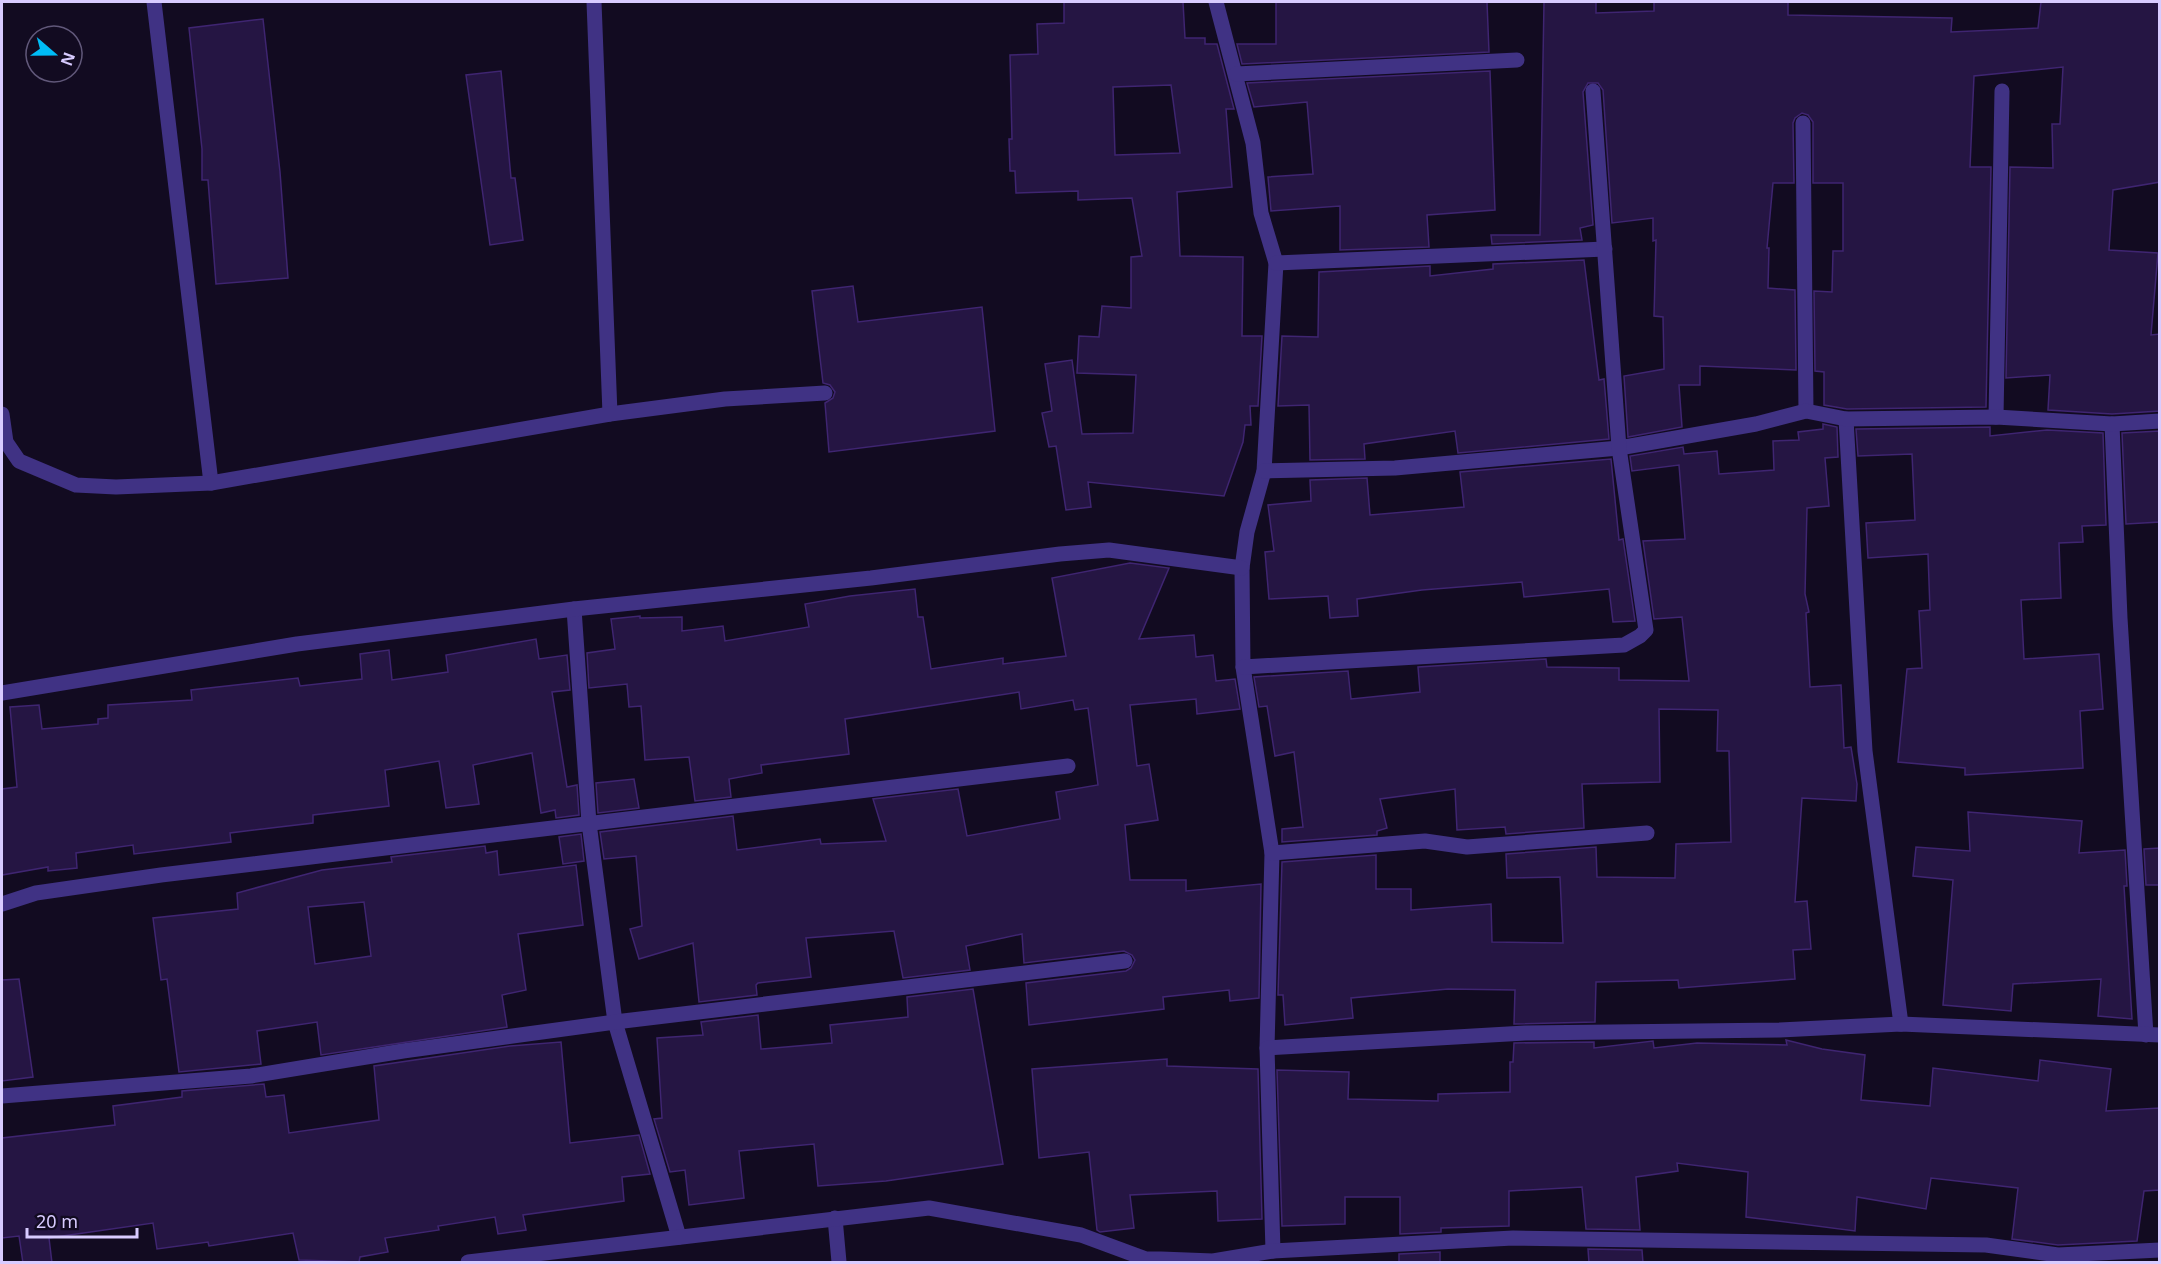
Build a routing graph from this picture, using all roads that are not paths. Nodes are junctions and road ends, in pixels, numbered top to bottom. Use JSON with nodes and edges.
{"nodes":[{"id":1,"x":154,"y":2,"type":"edge"},
{"id":2,"x":594,"y":2,"type":"edge"},
{"id":3,"x":1216,"y":2,"type":"edge"},
{"id":4,"x":1516,"y":60,"type":"dead end"},
{"id":5,"x":1236,"y":74,"type":"junction"},
{"id":6,"x":1593,"y":91,"type":"dead end"},
{"id":7,"x":2002,"y":91,"type":"dead end"},
{"id":8,"x":1803,"y":123,"type":"dead end"},
{"id":9,"x":1605,"y":249,"type":"junction"},
{"id":10,"x":1276,"y":263,"type":"junction"},
{"id":11,"x":825,"y":393,"type":"dead end"},
{"id":12,"x":1806,"y":411,"type":"junction"},
{"id":13,"x":2,"y":414,"type":"edge"},
{"id":14,"x":610,"y":414,"type":"junction"},
{"id":15,"x":1996,"y":417,"type":"junction"},
{"id":16,"x":1846,"y":418,"type":"junction"},
{"id":17,"x":2160,"y":421,"type":"edge"},
{"id":18,"x":2112,"y":424,"type":"junction"},
{"id":19,"x":1619,"y":448,"type":"junction"},
{"id":20,"x":1264,"y":471,"type":"junction"},
{"id":21,"x":211,"y":483,"type":"junction"},
{"id":22,"x":1242,"y":568,"type":"junction"},
{"id":23,"x":574,"y":609,"type":"junction"},
{"id":24,"x":1243,"y":667,"type":"junction"},
{"id":25,"x":2,"y":693,"type":"edge"},
{"id":26,"x":1068,"y":766,"type":"dead end"},
{"id":27,"x":589,"y":823,"type":"junction"},
{"id":28,"x":1647,"y":833,"type":"dead end"},
{"id":29,"x":1272,"y":853,"type":"junction"},
{"id":30,"x":2,"y":904,"type":"edge"},
{"id":31,"x":1125,"y":961,"type":"dead end"},
{"id":32,"x":615,"y":1022,"type":"junction"},
{"id":33,"x":1901,"y":1024,"type":"junction"},
{"id":34,"x":2153,"y":1035,"type":"edge"},
{"id":35,"x":1267,"y":1048,"type":"junction"},
{"id":36,"x":2,"y":1096,"type":"edge"},
{"id":37,"x":835,"y":1218,"type":"junction"},
{"id":38,"x":680,"y":1237,"type":"junction"},
{"id":39,"x":2160,"y":1250,"type":"edge"},
{"id":40,"x":1273,"y":1251,"type":"junction"},
{"id":41,"x":1327,"y":1256,"type":"edge"},
{"id":42,"x":2057,"y":1259,"type":"edge"},
{"id":43,"x":1161,"y":1261,"type":"edge"},
{"id":44,"x":468,"y":1263,"type":"edge"},
{"id":45,"x":839,"y":1263,"type":"edge"}],
"edges":[{"from":1,"to":21,"type":"street"},
{"from":2,"to":14,"type":"street"},
{"from":3,"to":5,"type":"street"},
{"from":4,"to":5,"type":"street"},
{"from":5,"to":10,"type":"street"},
{"from":6,"to":9,"type":"street"},
{"from":7,"to":15,"type":"street"},
{"from":8,"to":12,"type":"street"},
{"from":9,"to":10,"type":"street"},
{"from":9,"to":19,"type":"street"},
{"from":10,"to":20,"type":"street"},
{"from":11,"to":14,"type":"street"},
{"from":12,"to":16,"type":"street"},
{"from":12,"to":19,"type":"street"},
{"from":13,"to":21,"type":"street"},
{"from":14,"to":21,"type":"street"},
{"from":15,"to":16,"type":"street"},
{"from":15,"to":18,"type":"street"},
{"from":16,"to":33,"type":"street"},
{"from":17,"to":18,"type":"street"},
{"from":18,"to":34,"type":"street"},
{"from":19,"to":20,"type":"street"},
{"from":19,"to":24,"type":"street"},
{"from":20,"to":22,"type":"street"},
{"from":22,"to":23,"type":"street"},
{"from":22,"to":24,"type":"street"},
{"from":23,"to":25,"type":"street"},
{"from":23,"to":27,"type":"street"},
{"from":24,"to":29,"type":"street"},
{"from":26,"to":27,"type":"street"},
{"from":27,"to":30,"type":"street"},
{"from":27,"to":32,"type":"street"},
{"from":28,"to":29,"type":"street"},
{"from":29,"to":35,"type":"street"},
{"from":31,"to":32,"type":"street"},
{"from":32,"to":36,"type":"street"},
{"from":32,"to":38,"type":"street"},
{"from":33,"to":34,"type":"street"},
{"from":33,"to":35,"type":"street"},
{"from":35,"to":40,"type":"street"},
{"from":37,"to":38,"type":"street"},
{"from":37,"to":43,"type":"street"},
{"from":37,"to":45,"type":"street"},
{"from":38,"to":44,"type":"street"},
{"from":39,"to":42,"type":"street"},
{"from":40,"to":41,"type":"street"},
{"from":40,"to":43,"type":"street"},
{"from":41,"to":42,"type":"street"}]}
